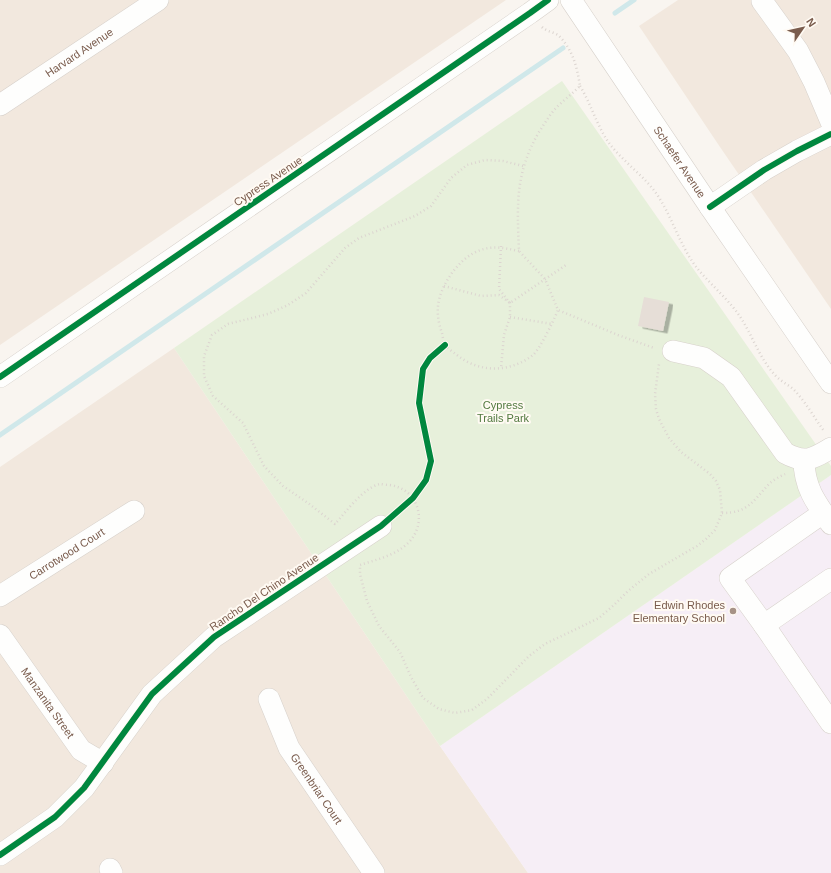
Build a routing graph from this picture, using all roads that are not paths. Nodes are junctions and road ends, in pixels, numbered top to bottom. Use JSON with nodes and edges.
{"nodes":[{"id":1,"x":158,"y":0,"type":"edge"},
{"id":2,"x":548,"y":0,"type":"edge"},
{"id":3,"x":571,"y":0,"type":"edge"},
{"id":4,"x":762,"y":1,"type":"dead end"},
{"id":5,"x":132,"y":7,"type":"edge"},
{"id":6,"x":0,"y":105,"type":"edge"},
{"id":7,"x":831,"y":122,"type":"edge"},
{"id":8,"x":831,"y":134,"type":"edge"},
{"id":9,"x":710,"y":207,"type":"junction"},
{"id":10,"x":667,"y":351,"type":"road end"},
{"id":11,"x":0,"y":377,"type":"edge"},
{"id":12,"x":831,"y":383,"type":"edge"},
{"id":13,"x":829,"y":441,"type":"edge"},
{"id":14,"x":804,"y":466,"type":"junction"},
{"id":15,"x":134,"y":511,"type":"dead end"},
{"id":16,"x":827,"y":519,"type":"edge"},
{"id":17,"x":381,"y":526,"type":"dead end"},
{"id":18,"x":831,"y":579,"type":"edge"},
{"id":19,"x":0,"y":596,"type":"edge"},
{"id":20,"x":764,"y":625,"type":"junction"},
{"id":21,"x":0,"y":635,"type":"edge"},
{"id":22,"x":269,"y":699,"type":"dead end"},
{"id":23,"x":831,"y":723,"type":"edge"},
{"id":24,"x":103,"y":764,"type":"junction"},
{"id":25,"x":0,"y":855,"type":"edge"},
{"id":26,"x":374,"y":873,"type":"edge"}],
"edges":[{"from":1,"to":5,"type":"street","name":"Harvard Avenue"},
{"from":2,"to":11,"type":"street","name":"Cypress Avenue"},
{"from":3,"to":9,"type":"street","name":"Schaefer Avenue"},
{"from":4,"to":7,"type":"street"},
{"from":5,"to":6,"type":"street","name":"Harvard Avenue"},
{"from":8,"to":9,"type":"street"},
{"from":9,"to":12,"type":"street","name":"Schaefer Avenue"},
{"from":10,"to":14,"type":"street"},
{"from":13,"to":14,"type":"street"},
{"from":14,"to":16,"type":"street"},
{"from":15,"to":19,"type":"street","name":"Carrotwood Court"},
{"from":16,"to":20,"type":"street"},
{"from":17,"to":24,"type":"street","name":"Rancho Del Chino Avenue"},
{"from":18,"to":20,"type":"street"},
{"from":20,"to":23,"type":"street"},
{"from":21,"to":24,"type":"street","name":"Manzanita Street"},
{"from":22,"to":26,"type":"street","name":"Greenbriar Court"},
{"from":24,"to":25,"type":"street","name":"Rancho Del Chino Avenue"}]}
